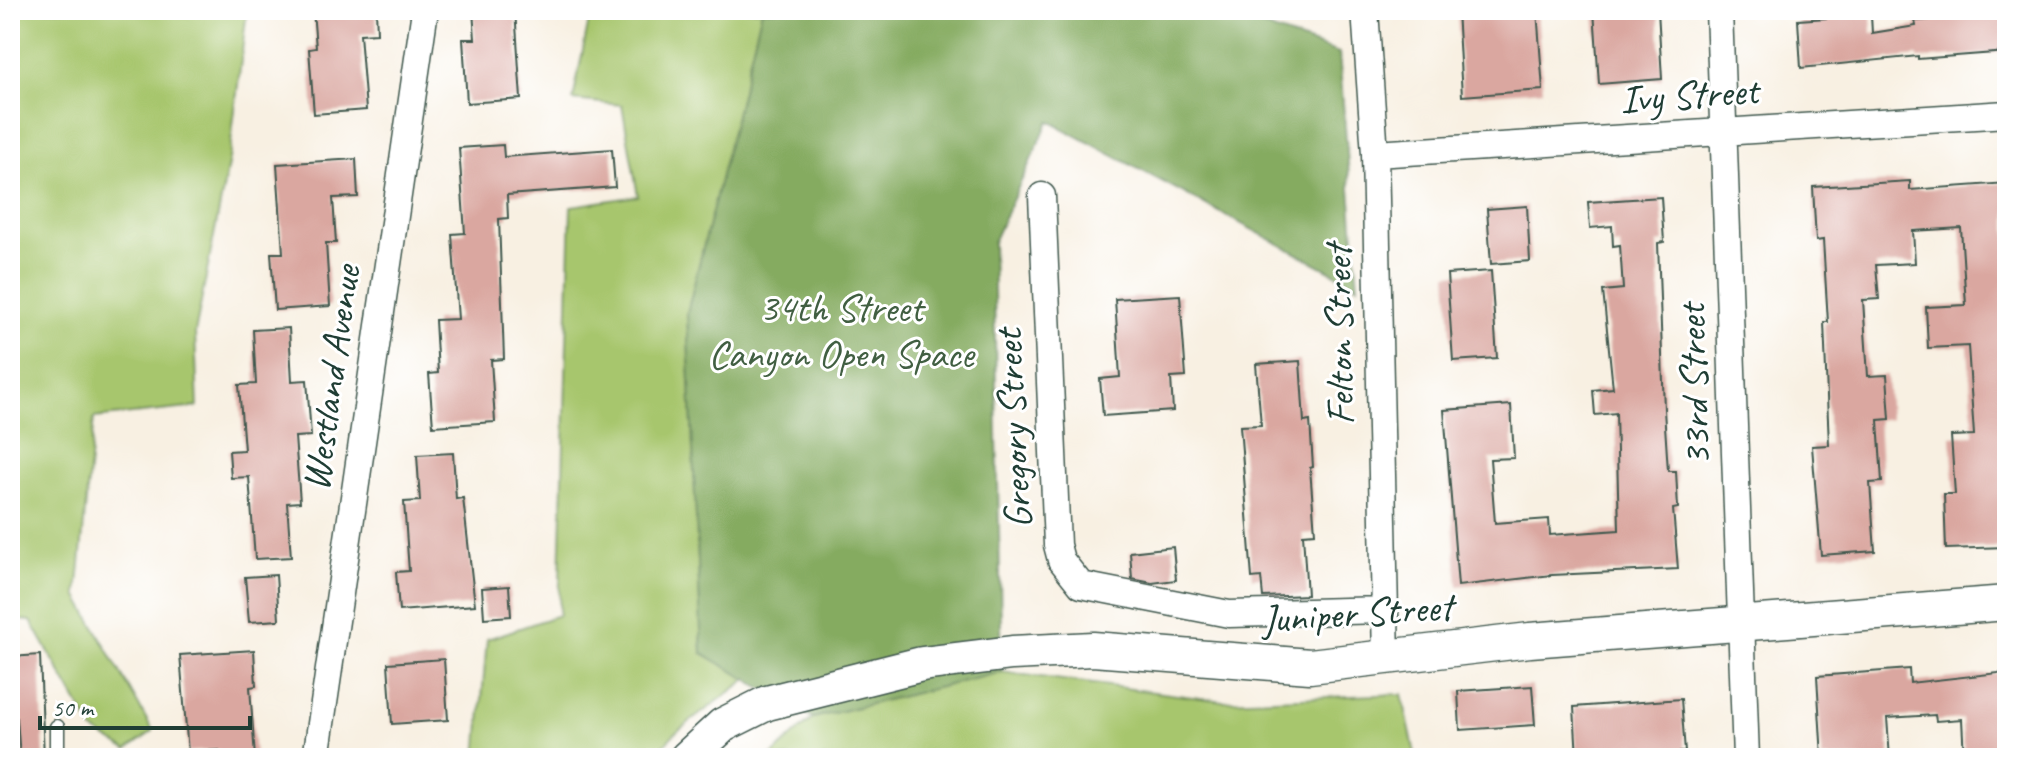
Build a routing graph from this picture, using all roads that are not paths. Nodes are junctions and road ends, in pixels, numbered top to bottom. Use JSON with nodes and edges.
{"nodes":[{"id":1,"x":425,"y":10,"type":"edge"},
{"id":2,"x":1365,"y":10,"type":"edge"},
{"id":3,"x":1719,"y":10,"type":"edge"},
{"id":4,"x":2007,"y":114,"type":"edge"},
{"id":5,"x":1725,"y":132,"type":"junction"},
{"id":6,"x":1375,"y":154,"type":"junction"},
{"id":7,"x":1042,"y":196,"type":"dead end"},
{"id":8,"x":2007,"y":603,"type":"edge"},
{"id":9,"x":1384,"y":610,"type":"junction"},
{"id":10,"x":1742,"y":621,"type":"junction"},
{"id":11,"x":1386,"y":659,"type":"junction"},
{"id":12,"x":57,"y":727,"type":"dead end"},
{"id":13,"x":57,"y":758,"type":"edge"},
{"id":14,"x":316,"y":758,"type":"edge"},
{"id":15,"x":687,"y":758,"type":"edge"},
{"id":16,"x":1746,"y":758,"type":"edge"}],
"edges":[{"from":1,"to":14,"type":"street","name":"Westland Avenue"},
{"from":2,"to":6,"type":"street","name":"Felton Street"},
{"from":3,"to":5,"type":"street","name":"33rd Street"},
{"from":4,"to":5,"type":"street","name":"Ivy Street"},
{"from":5,"to":6,"type":"street","name":"Ivy Street"},
{"from":5,"to":10,"type":"street","name":"33rd Street"},
{"from":6,"to":9,"type":"street","name":"Felton Street"},
{"from":7,"to":9,"type":"street","name":"Gregory Street"},
{"from":8,"to":10,"type":"street","name":"Juniper Street"},
{"from":9,"to":11,"type":"street","name":"Felton Street"},
{"from":10,"to":11,"type":"street","name":"Juniper Street"},
{"from":10,"to":16,"type":"street","name":"33rd Street"},
{"from":11,"to":15,"type":"street","name":"Juniper Street"},
{"from":12,"to":13,"type":"lane"}]}
